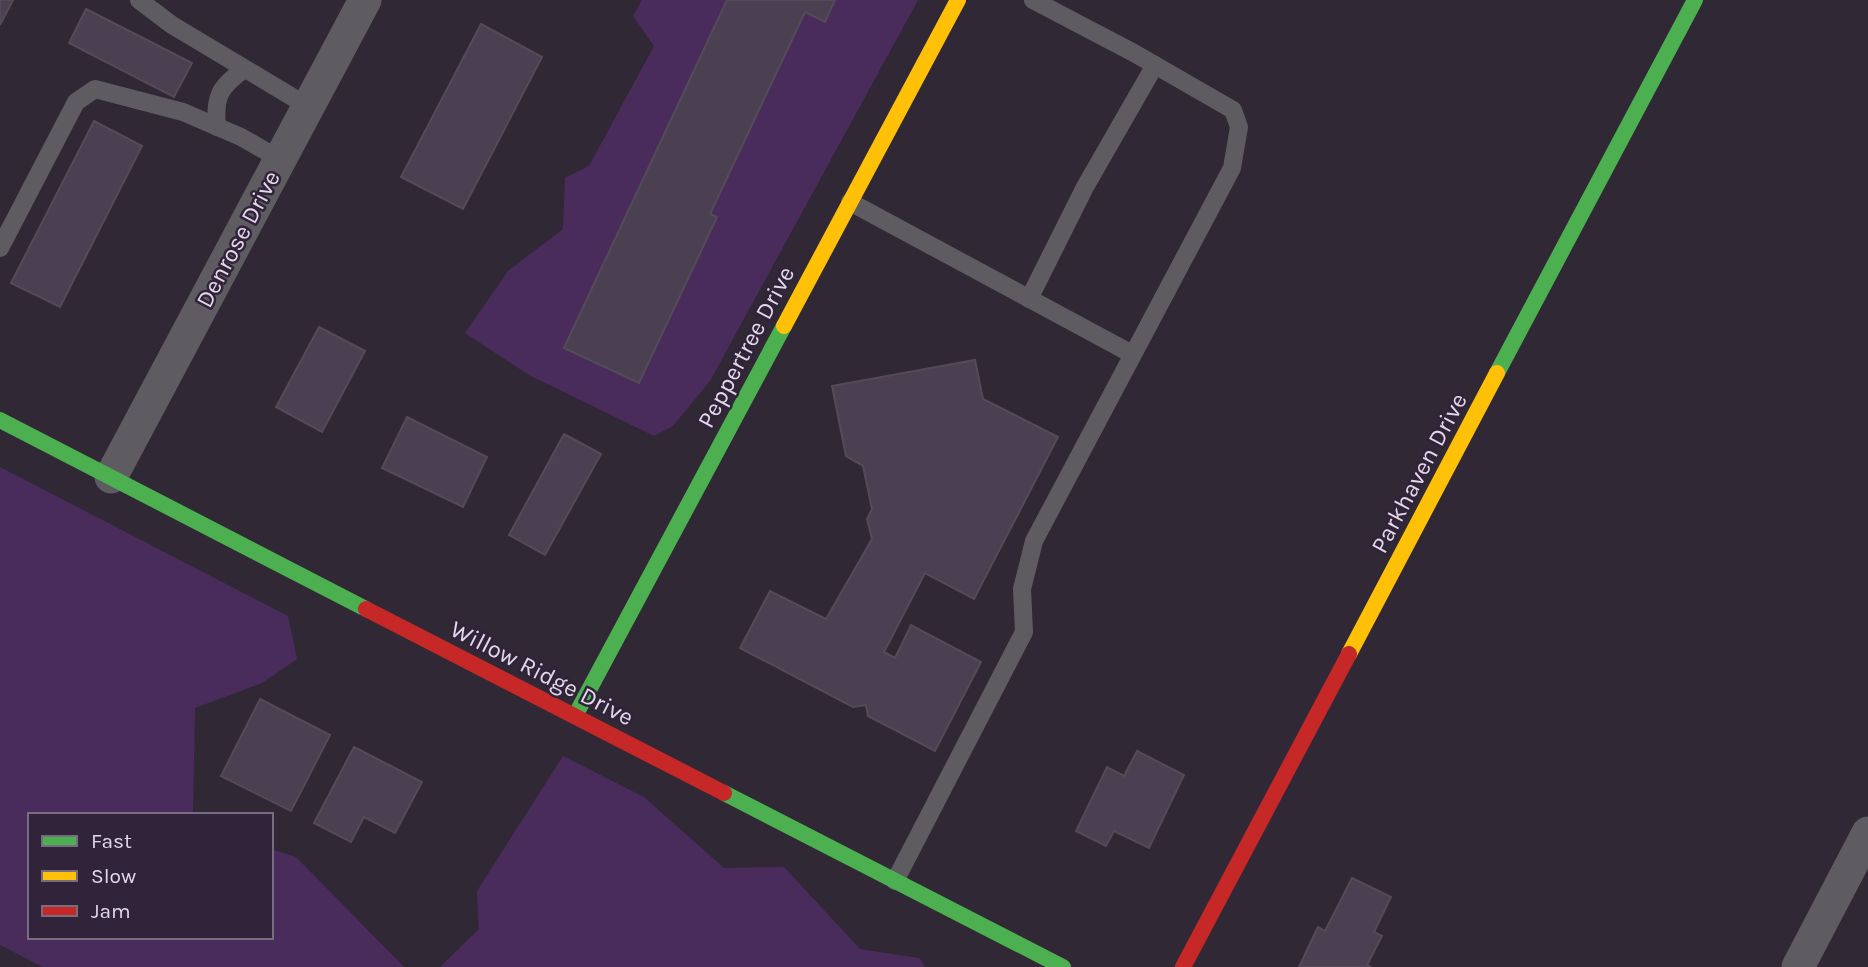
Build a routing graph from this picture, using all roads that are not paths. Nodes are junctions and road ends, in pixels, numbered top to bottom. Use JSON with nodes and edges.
{"nodes":[{"id":1,"x":139,"y":0,"type":"edge"},
{"id":2,"x":365,"y":0,"type":"edge"},
{"id":3,"x":958,"y":0,"type":"edge"},
{"id":4,"x":1033,"y":0,"type":"edge"},
{"id":5,"x":1695,"y":0,"type":"edge"},
{"id":6,"x":1155,"y":65,"type":"junction"},
{"id":7,"x":244,"y":69,"type":"junction"},
{"id":8,"x":309,"y":107,"type":"junction"},
{"id":9,"x":217,"y":127,"type":"junction"},
{"id":10,"x":281,"y":160,"type":"junction"},
{"id":11,"x":850,"y":202,"type":"junction"},
{"id":12,"x":0,"y":248,"type":"edge"},
{"id":13,"x":1029,"y":299,"type":"junction"},
{"id":14,"x":1132,"y":354,"type":"junction"},
{"id":15,"x":0,"y":420,"type":"edge"},
{"id":16,"x":111,"y":477,"type":"junction"},
{"id":17,"x":575,"y":716,"type":"junction"},
{"id":18,"x":1868,"y":834,"type":"edge"},
{"id":19,"x":895,"y":881,"type":"junction"},
{"id":20,"x":1063,"y":967,"type":"edge"},
{"id":21,"x":1183,"y":967,"type":"edge"},
{"id":22,"x":1798,"y":967,"type":"edge"}],
"edges":[{"from":1,"to":7,"type":"lane"},
{"from":2,"to":8,"type":"street","name":"Denrose Drive"},
{"from":3,"to":11,"type":"street","name":"Peppertree Drive"},
{"from":4,"to":6,"type":"lane"},
{"from":5,"to":21,"type":"street","name":"Parkhaven Drive"},
{"from":6,"to":13,"type":"lane"},
{"from":6,"to":14,"type":"lane"},
{"from":7,"to":8,"type":"lane"},
{"from":7,"to":9,"type":"lane"},
{"from":8,"to":10,"type":"street","name":"Denrose Drive"},
{"from":9,"to":10,"type":"lane"},
{"from":9,"to":12,"type":"lane"},
{"from":10,"to":16,"type":"street","name":"Denrose Drive"},
{"from":11,"to":13,"type":"lane"},
{"from":11,"to":17,"type":"street","name":"Peppertree Drive"},
{"from":13,"to":14,"type":"lane"},
{"from":14,"to":19,"type":"lane"},
{"from":15,"to":16,"type":"street","name":"Willow Ridge Drive"},
{"from":16,"to":17,"type":"street","name":"Willow Ridge Drive"},
{"from":17,"to":19,"type":"street","name":"Willow Ridge Drive"},
{"from":18,"to":22,"type":"street"},
{"from":19,"to":20,"type":"street","name":"Willow Ridge Drive"}]}
